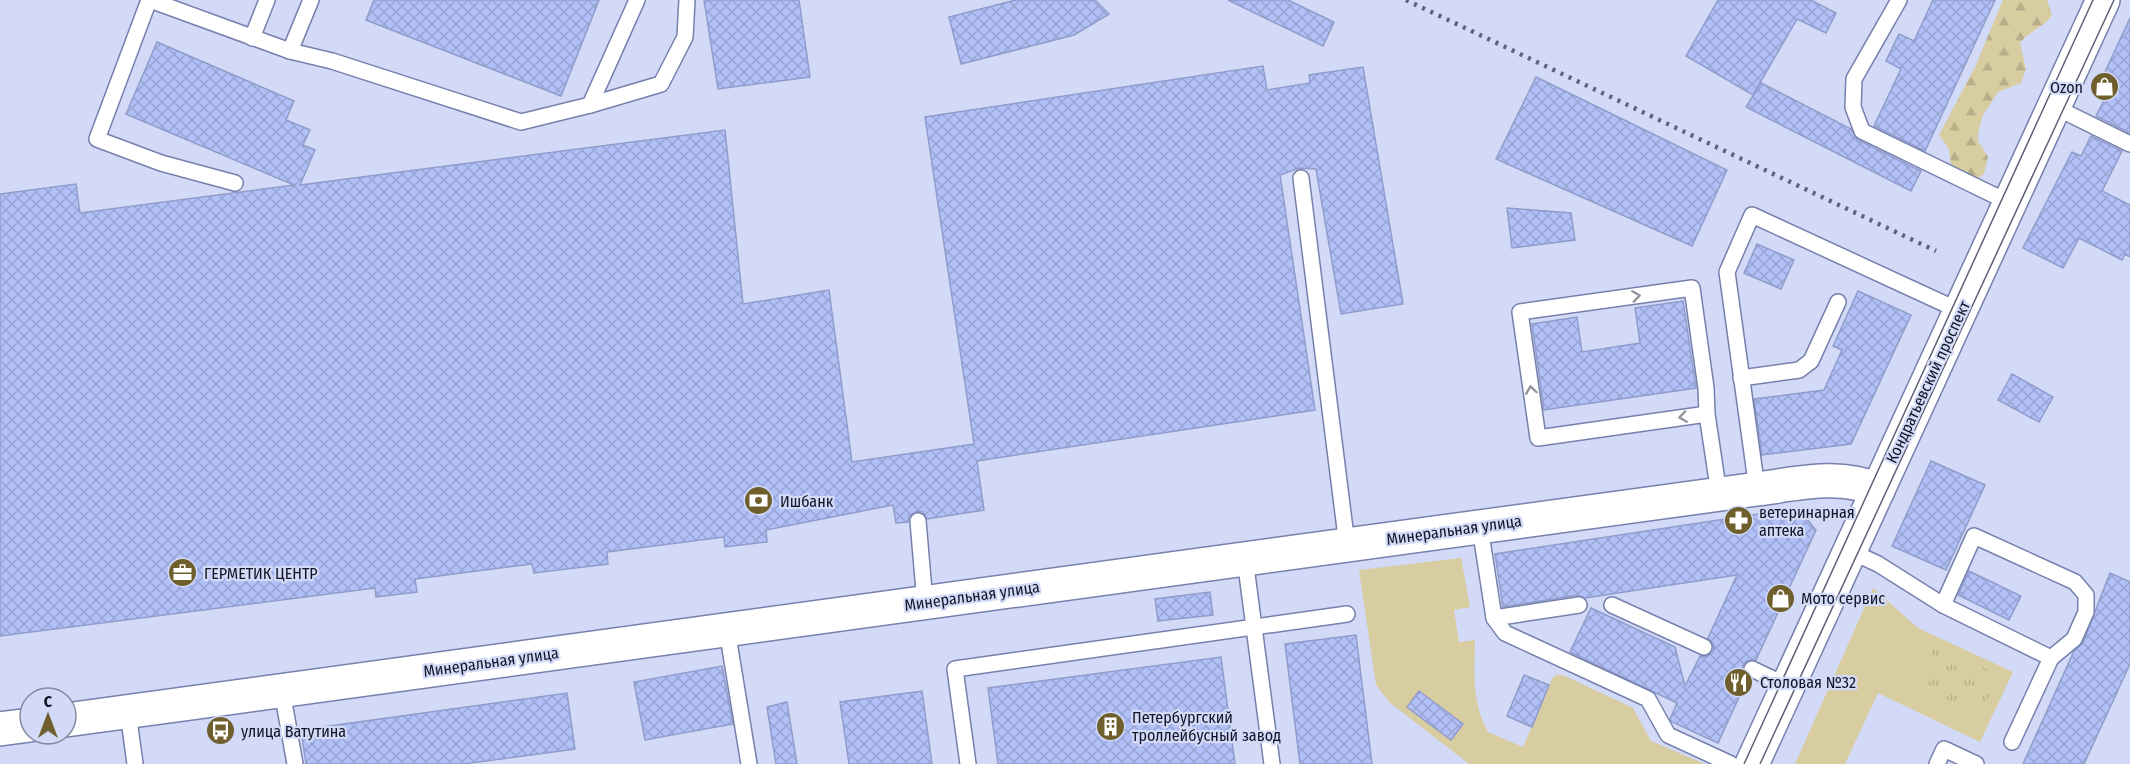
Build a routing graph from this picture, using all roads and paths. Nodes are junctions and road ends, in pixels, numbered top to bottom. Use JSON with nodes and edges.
{"nodes":[{"id":1,"x":150,"y":0,"type":"edge"},
{"id":2,"x":267,"y":0,"type":"edge"},
{"id":3,"x":311,"y":0,"type":"edge"},
{"id":4,"x":637,"y":0,"type":"edge"},
{"id":5,"x":687,"y":0,"type":"edge"},
{"id":6,"x":1899,"y":0,"type":"edge"},
{"id":7,"x":2103,"y":0,"type":"edge"},
{"id":8,"x":252,"y":38,"type":"junction"},
{"id":9,"x":290,"y":51,"type":"junction"},
{"id":10,"x":590,"y":105,"type":"junction"},
{"id":11,"x":2055,"y":107,"type":"junction"},
{"id":12,"x":2130,"y":144,"type":"edge"},
{"id":13,"x":1302,"y":178,"type":"dead end"},
{"id":14,"x":235,"y":183,"type":"dead end"},
{"id":15,"x":2010,"y":203,"type":"junction"},
{"id":16,"x":1838,"y":302,"type":"dead end"},
{"id":17,"x":1960,"y":311,"type":"junction"},
{"id":18,"x":1741,"y":378,"type":"junction"},
{"id":19,"x":1707,"y":414,"type":"junction"},
{"id":20,"x":1757,"y":489,"type":"junction"},
{"id":21,"x":1878,"y":490,"type":"junction"},
{"id":22,"x":1719,"y":494,"type":"junction"},
{"id":23,"x":918,"y":521,"type":"dead end"},
{"id":24,"x":1480,"y":527,"type":"junction"},
{"id":25,"x":1347,"y":545,"type":"junction"},
{"id":26,"x":1850,"y":551,"type":"junction"},
{"id":27,"x":1245,"y":559,"type":"junction"},
{"id":28,"x":925,"y":603,"type":"junction"},
{"id":29,"x":1579,"y":605,"type":"dead end"},
{"id":30,"x":1612,"y":605,"type":"dead end"},
{"id":31,"x":1943,"y":605,"type":"junction"},
{"id":32,"x":1347,"y":614,"type":"dead end"},
{"id":33,"x":1494,"y":618,"type":"junction"},
{"id":34,"x":1254,"y":627,"type":"junction"},
{"id":35,"x":727,"y":630,"type":"junction"},
{"id":36,"x":1704,"y":647,"type":"dead end"},
{"id":37,"x":2051,"y":658,"type":"junction"},
{"id":38,"x":1752,"y":669,"type":"dead end"},
{"id":39,"x":1788,"y":686,"type":"junction"},
{"id":40,"x":282,"y":690,"type":"junction"},
{"id":41,"x":128,"y":712,"type":"junction"},
{"id":42,"x":78,"y":718,"type":"edge"},
{"id":43,"x":18,"y":727,"type":"edge"},
{"id":44,"x":0,"y":729,"type":"edge"},
{"id":45,"x":2012,"y":742,"type":"dead end"},
{"id":46,"x":135,"y":764,"type":"edge"},
{"id":47,"x":295,"y":764,"type":"edge"},
{"id":48,"x":749,"y":764,"type":"edge"},
{"id":49,"x":968,"y":764,"type":"edge"},
{"id":50,"x":1272,"y":764,"type":"edge"},
{"id":51,"x":1731,"y":764,"type":"edge"},
{"id":52,"x":1752,"y":764,"type":"edge"},
{"id":53,"x":1937,"y":764,"type":"edge"},
{"id":54,"x":1976,"y":764,"type":"edge"}],
"edges":[{"from":1,"to":8,"type":"lane"},
{"from":1,"to":14,"type":"lane"},
{"from":2,"to":8,"type":"lane"},
{"from":3,"to":9,"type":"lane"},
{"from":4,"to":10,"type":"lane"},
{"from":5,"to":10,"type":"lane"},
{"from":6,"to":15,"type":"lane"},
{"from":7,"to":11,"type":"street","name":"Кондратьевский проспект"},
{"from":8,"to":9,"type":"lane"},
{"from":9,"to":10,"type":"lane"},
{"from":11,"to":12,"type":"lane"},
{"from":11,"to":15,"type":"street","name":"Кондратьевский проспект"},
{"from":13,"to":25,"type":"lane"},
{"from":15,"to":17,"type":"street","name":"Кондратьевский проспект"},
{"from":16,"to":18,"type":"lane"},
{"from":17,"to":18,"type":"lane"},
{"from":17,"to":21,"type":"street","name":"Кондратьевский проспект"},
{"from":18,"to":20,"type":"lane"},
{"from":19,"to":19,"type":"lane","one_way":true},
{"from":19,"to":22,"type":"lane"},
{"from":20,"to":21,"type":"street","name":"Минеральная улица"},
{"from":20,"to":22,"type":"street","name":"Минеральная улица"},
{"from":21,"to":26,"type":"street","name":"Кондратьевский проспект"},
{"from":22,"to":24,"type":"street","name":"Минеральная улица"},
{"from":23,"to":28,"type":"lane"},
{"from":24,"to":25,"type":"street","name":"Минеральная улица"},
{"from":24,"to":33,"type":"lane"},
{"from":25,"to":27,"type":"street","name":"Минеральная улица"},
{"from":26,"to":31,"type":"lane"},
{"from":26,"to":39,"type":"street","name":"Кондратьевский проспект"},
{"from":27,"to":28,"type":"street","name":"Минеральная улица"},
{"from":27,"to":34,"type":"lane"},
{"from":28,"to":35,"type":"street","name":"Минеральная улица"},
{"from":29,"to":33,"type":"lane"},
{"from":30,"to":36,"type":"lane"},
{"from":31,"to":37,"type":"lane"},
{"from":31,"to":37,"type":"lane"},
{"from":32,"to":34,"type":"lane"},
{"from":33,"to":51,"type":"lane"},
{"from":34,"to":49,"type":"lane"},
{"from":34,"to":50,"type":"lane"},
{"from":35,"to":40,"type":"street","name":"Минеральная улица"},
{"from":35,"to":48,"type":"lane"},
{"from":37,"to":45,"type":"lane"},
{"from":38,"to":39,"type":"lane"},
{"from":39,"to":52,"type":"street","name":"Кондратьевский проспект"},
{"from":40,"to":41,"type":"street","name":"Минеральная улица"},
{"from":40,"to":47,"type":"lane"},
{"from":41,"to":42,"type":"street","name":"Минеральная улица"},
{"from":41,"to":46,"type":"lane"},
{"from":43,"to":44,"type":"street"},
{"from":53,"to":54,"type":"lane"}]}
